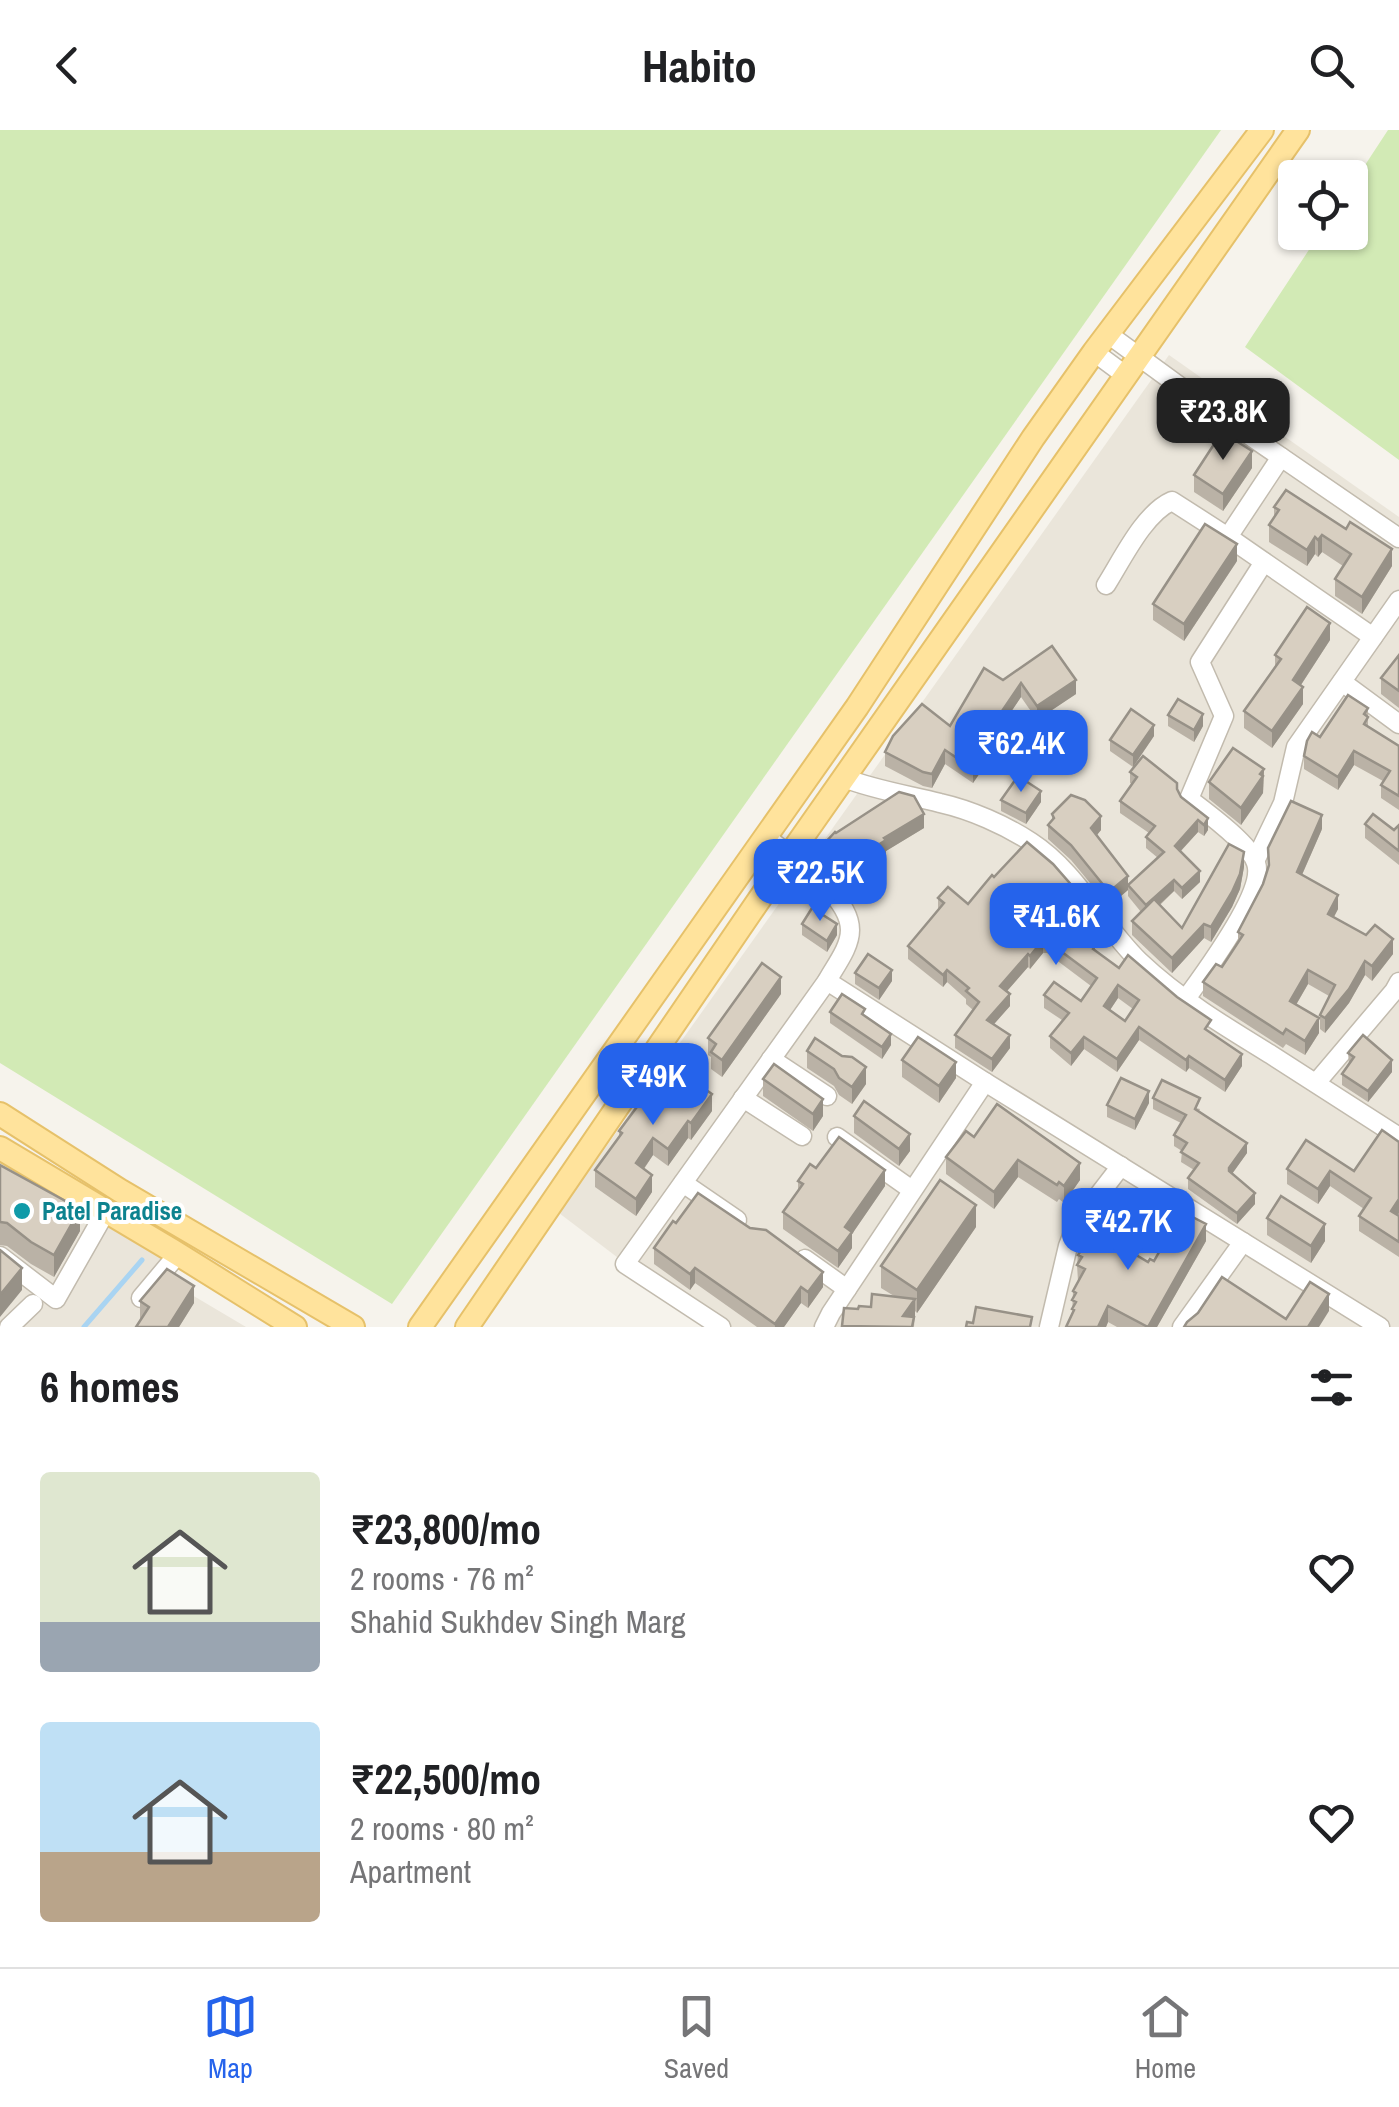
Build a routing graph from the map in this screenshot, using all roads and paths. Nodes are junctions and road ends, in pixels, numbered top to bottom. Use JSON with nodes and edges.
{"nodes":[{"id":1,"x":1262,"y":130,"type":"edge"},
{"id":2,"x":1298,"y":130,"type":"edge"},
{"id":3,"x":1101,"y":343,"type":"junction"},
{"id":4,"x":1131,"y":366,"type":"junction"},
{"id":5,"x":1281,"y":457,"type":"junction"},
{"id":6,"x":1228,"y":537,"type":"junction"},
{"id":7,"x":1399,"y":538,"type":"edge"},
{"id":8,"x":1264,"y":562,"type":"junction"},
{"id":9,"x":942,"y":577,"type":"junction"},
{"id":10,"x":1106,"y":585,"type":"dead end"},
{"id":11,"x":970,"y":599,"type":"junction"},
{"id":12,"x":1399,"y":600,"type":"edge"},
{"id":13,"x":1373,"y":637,"type":"junction"},
{"id":14,"x":1342,"y":682,"type":"junction"},
{"id":15,"x":852,"y":714,"type":"junction"},
{"id":16,"x":1399,"y":724,"type":"edge"},
{"id":17,"x":871,"y":739,"type":"junction"},
{"id":18,"x":844,"y":778,"type":"junction"},
{"id":19,"x":766,"y":837,"type":"junction"},
{"id":20,"x":789,"y":856,"type":"junction"},
{"id":21,"x":1256,"y":860,"type":"junction"},
{"id":22,"x":827,"y":981,"type":"junction"},
{"id":23,"x":1399,"y":982,"type":"edge"},
{"id":24,"x":1185,"y":1000,"type":"junction"},
{"id":25,"x":771,"y":1059,"type":"junction"},
{"id":26,"x":985,"y":1082,"type":"junction"},
{"id":27,"x":1316,"y":1083,"type":"junction"},
{"id":28,"x":827,"y":1096,"type":"dead end"},
{"id":29,"x":743,"y":1098,"type":"junction"},
{"id":30,"x":0,"y":1114,"type":"edge"},
{"id":31,"x":802,"y":1136,"type":"dead end"},
{"id":32,"x":837,"y":1137,"type":"edge"},
{"id":33,"x":1399,"y":1137,"type":"edge"},
{"id":34,"x":0,"y":1148,"type":"edge"},
{"id":35,"x":1121,"y":1166,"type":"junction"},
{"id":36,"x":683,"y":1183,"type":"junction"},
{"id":37,"x":912,"y":1190,"type":"junction"},
{"id":38,"x":106,"y":1211,"type":"junction"},
{"id":39,"x":757,"y":1234,"type":"edge"},
{"id":40,"x":1243,"y":1242,"type":"junction"},
{"id":41,"x":171,"y":1250,"type":"junction"},
{"id":42,"x":792,"y":1250,"type":"edge"},
{"id":43,"x":0,"y":1256,"type":"edge"},
{"id":44,"x":847,"y":1288,"type":"junction"},
{"id":45,"x":141,"y":1298,"type":"edge"},
{"id":46,"x":33,"y":1304,"type":"dead end"},
{"id":47,"x":1350,"y":1308,"type":"junction"},
{"id":48,"x":10,"y":1327,"type":"edge"},
{"id":49,"x":295,"y":1327,"type":"edge"},
{"id":50,"x":353,"y":1327,"type":"edge"},
{"id":51,"x":420,"y":1327,"type":"edge"},
{"id":52,"x":467,"y":1327,"type":"edge"},
{"id":53,"x":721,"y":1327,"type":"edge"},
{"id":54,"x":824,"y":1327,"type":"edge"},
{"id":55,"x":1049,"y":1327,"type":"edge"},
{"id":56,"x":1182,"y":1327,"type":"edge"},
{"id":57,"x":1340,"y":1327,"type":"edge"},
{"id":58,"x":1380,"y":1327,"type":"edge"}],
"edges":[{"from":1,"to":3,"type":"main road"},
{"from":2,"to":4,"type":"main road"},
{"from":3,"to":4,"type":"street"},
{"from":3,"to":9,"type":"main road"},
{"from":4,"to":5,"type":"street"},
{"from":4,"to":11,"type":"main road"},
{"from":5,"to":6,"type":"street"},
{"from":5,"to":7,"type":"street"},
{"from":6,"to":8,"type":"street"},
{"from":6,"to":10,"type":"street"},
{"from":8,"to":13,"type":"street"},
{"from":8,"to":21,"type":"street"},
{"from":9,"to":11,"type":"street"},
{"from":9,"to":15,"type":"main road"},
{"from":11,"to":17,"type":"main road"},
{"from":12,"to":13,"type":"street"},
{"from":13,"to":14,"type":"street"},
{"from":14,"to":16,"type":"street"},
{"from":14,"to":21,"type":"street"},
{"from":15,"to":17,"type":"street"},
{"from":15,"to":19,"type":"main road"},
{"from":17,"to":18,"type":"main road"},
{"from":18,"to":20,"type":"main road"},
{"from":18,"to":24,"type":"street"},
{"from":19,"to":20,"type":"street"},
{"from":19,"to":51,"type":"main road"},
{"from":20,"to":22,"type":"street"},
{"from":20,"to":52,"type":"main road"},
{"from":21,"to":24,"type":"street"},
{"from":22,"to":25,"type":"street"},
{"from":22,"to":26,"type":"street"},
{"from":23,"to":27,"type":"street"},
{"from":24,"to":27,"type":"street"},
{"from":25,"to":28,"type":"street"},
{"from":25,"to":29,"type":"street"},
{"from":26,"to":35,"type":"street"},
{"from":26,"to":37,"type":"street"},
{"from":27,"to":33,"type":"street"},
{"from":29,"to":31,"type":"street"},
{"from":29,"to":36,"type":"street"},
{"from":30,"to":50,"type":"main road"},
{"from":32,"to":37,"type":"street"},
{"from":34,"to":38,"type":"main road"},
{"from":35,"to":40,"type":"street"},
{"from":35,"to":55,"type":"street"},
{"from":36,"to":39,"type":"street"},
{"from":36,"to":53,"type":"street"},
{"from":37,"to":44,"type":"street"},
{"from":38,"to":41,"type":"main road"},
{"from":38,"to":43,"type":"street"},
{"from":40,"to":47,"type":"street"},
{"from":40,"to":56,"type":"street"},
{"from":41,"to":45,"type":"street"},
{"from":41,"to":49,"type":"main road"},
{"from":42,"to":44,"type":"street"},
{"from":44,"to":54,"type":"street"},
{"from":46,"to":48,"type":"street"},
{"from":47,"to":57,"type":"street"},
{"from":47,"to":58,"type":"street"}]}
